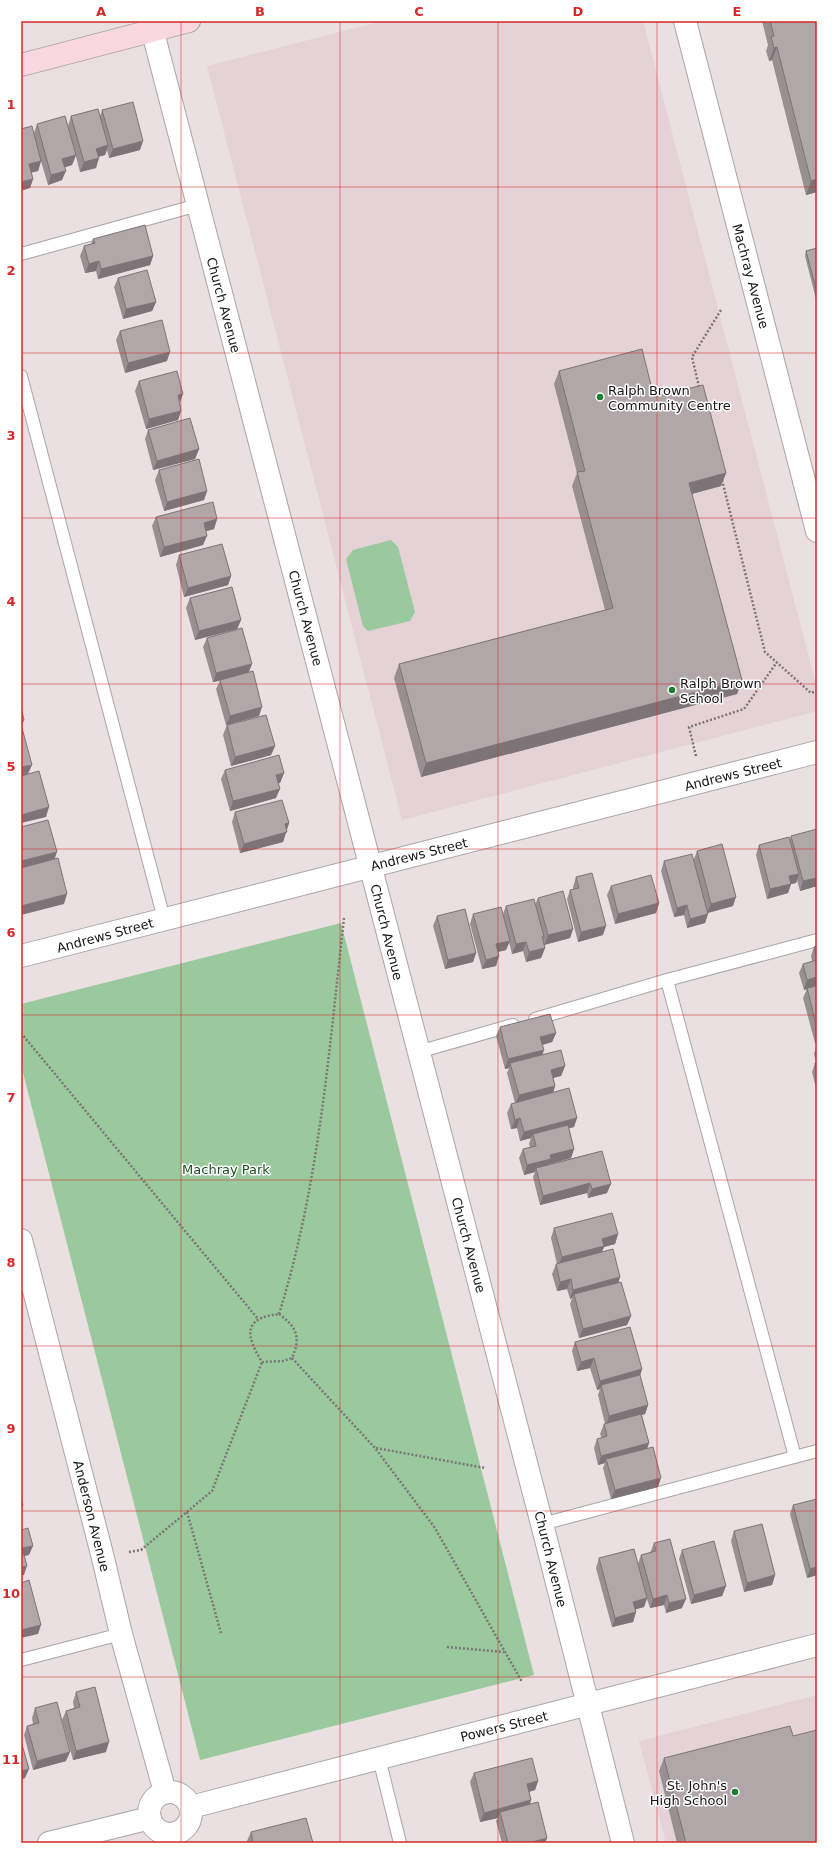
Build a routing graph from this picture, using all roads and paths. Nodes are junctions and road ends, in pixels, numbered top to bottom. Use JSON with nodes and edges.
{"nodes":[{"id":1,"x":189,"y":21,"type":"edge"},
{"id":2,"x":685,"y":21,"type":"edge"},
{"id":3,"x":151,"y":26,"type":"edge"},
{"id":4,"x":21,"y":65,"type":"edge"},
{"id":5,"x":198,"y":205,"type":"junction"},
{"id":6,"x":21,"y":254,"type":"edge"},
{"id":7,"x":721,"y":310,"type":"dead end"},
{"id":8,"x":21,"y":376,"type":"edge"},
{"id":9,"x":700,"y":388,"type":"edge"},
{"id":10,"x":721,"y":474,"type":"edge"},
{"id":11,"x":817,"y":531,"type":"edge"},
{"id":12,"x":777,"y":662,"type":"junction"},
{"id":13,"x":817,"y":691,"type":"edge"},
{"id":14,"x":817,"y":752,"type":"edge"},
{"id":15,"x":702,"y":782,"type":"junction"},
{"id":16,"x":371,"y":866,"type":"junction"},
{"id":17,"x":344,"y":918,"type":"dead end"},
{"id":18,"x":164,"y":919,"type":"junction"},
{"id":19,"x":817,"y":940,"type":"edge"},
{"id":20,"x":21,"y":956,"type":"edge"},
{"id":21,"x":667,"y":980,"type":"junction"},
{"id":22,"x":21,"y":1033,"type":"edge"},
{"id":23,"x":418,"y":1052,"type":"junction"},
{"id":24,"x":21,"y":1240,"type":"edge"},
{"id":25,"x":279,"y":1314,"type":"junction"},
{"id":26,"x":258,"y":1320,"type":"junction"},
{"id":27,"x":292,"y":1358,"type":"junction"},
{"id":28,"x":262,"y":1362,"type":"junction"},
{"id":29,"x":375,"y":1448,"type":"junction"},
{"id":30,"x":817,"y":1451,"type":"edge"},
{"id":31,"x":795,"y":1458,"type":"junction"},
{"id":32,"x":485,"y":1468,"type":"dead end"},
{"id":33,"x":187,"y":1512,"type":"junction"},
{"id":34,"x":542,"y":1524,"type":"junction"},
{"id":35,"x":103,"y":1558,"type":"junction"},
{"id":36,"x":221,"y":1633,"type":"dead end"},
{"id":37,"x":121,"y":1634,"type":"junction"},
{"id":38,"x":817,"y":1645,"type":"edge"},
{"id":39,"x":447,"y":1647,"type":"dead end"},
{"id":40,"x":505,"y":1652,"type":"junction"},
{"id":41,"x":21,"y":1660,"type":"edge"},
{"id":42,"x":522,"y":1682,"type":"dead end"},
{"id":43,"x":587,"y":1704,"type":"junction"},
{"id":44,"x":379,"y":1758,"type":"junction"},
{"id":45,"x":164,"y":1792,"type":"junction"},
{"id":46,"x":191,"y":1807,"type":"junction"},
{"id":47,"x":150,"y":1818,"type":"junction"},
{"id":48,"x":177,"y":1838,"type":"edge"},
{"id":49,"x":49,"y":1843,"type":"edge"},
{"id":50,"x":400,"y":1843,"type":"edge"},
{"id":51,"x":623,"y":1843,"type":"edge"}],
"edges":[{"from":1,"to":3,"type":"main road"},
{"from":2,"to":11,"type":"street","name":"Machray Avenue"},
{"from":3,"to":4,"type":"main road"},
{"from":3,"to":5,"type":"street","name":"Church Avenue"},
{"from":5,"to":6,"type":"lane"},
{"from":5,"to":16,"type":"street","name":"Church Avenue"},
{"from":7,"to":9,"type":"path"},
{"from":8,"to":18,"type":"lane"},
{"from":10,"to":12,"type":"path"},
{"from":12,"to":13,"type":"path"},
{"from":12,"to":15,"type":"path"},
{"from":14,"to":15,"type":"street","name":"Andrews Street"},
{"from":15,"to":16,"type":"street","name":"Andrews Street"},
{"from":16,"to":18,"type":"street","name":"Andrews Street"},
{"from":16,"to":23,"type":"street","name":"Church Avenue"},
{"from":17,"to":25,"type":"path"},
{"from":18,"to":20,"type":"street","name":"Andrews Street"},
{"from":19,"to":21,"type":"lane"},
{"from":21,"to":23,"type":"lane"},
{"from":21,"to":31,"type":"lane"},
{"from":22,"to":26,"type":"path"},
{"from":23,"to":34,"type":"street","name":"Church Avenue"},
{"from":24,"to":35,"type":"street","name":"Anderson Avenue"},
{"from":25,"to":26,"type":"path"},
{"from":25,"to":27,"type":"path"},
{"from":26,"to":28,"type":"path"},
{"from":27,"to":28,"type":"path"},
{"from":27,"to":29,"type":"path"},
{"from":28,"to":33,"type":"path"},
{"from":29,"to":32,"type":"path"},
{"from":29,"to":40,"type":"path"},
{"from":30,"to":31,"type":"lane"},
{"from":31,"to":34,"type":"lane"},
{"from":33,"to":35,"type":"path"},
{"from":33,"to":36,"type":"path"},
{"from":34,"to":43,"type":"street","name":"Church Avenue"},
{"from":35,"to":37,"type":"street","name":"Anderson Avenue"},
{"from":37,"to":41,"type":"lane"},
{"from":37,"to":45,"type":"street","name":"Anderson Avenue"},
{"from":38,"to":43,"type":"street","name":"Powers Street"},
{"from":39,"to":40,"type":"path"},
{"from":40,"to":42,"type":"path"},
{"from":43,"to":44,"type":"street","name":"Powers Street"},
{"from":43,"to":51,"type":"street","name":"Church Avenue"},
{"from":44,"to":46,"type":"street","name":"Powers Street"},
{"from":44,"to":50,"type":"lane"},
{"from":45,"to":46,"type":"street"},
{"from":45,"to":47,"type":"street"},
{"from":46,"to":48,"type":"street"},
{"from":47,"to":48,"type":"street"},
{"from":47,"to":49,"type":"street"}]}
